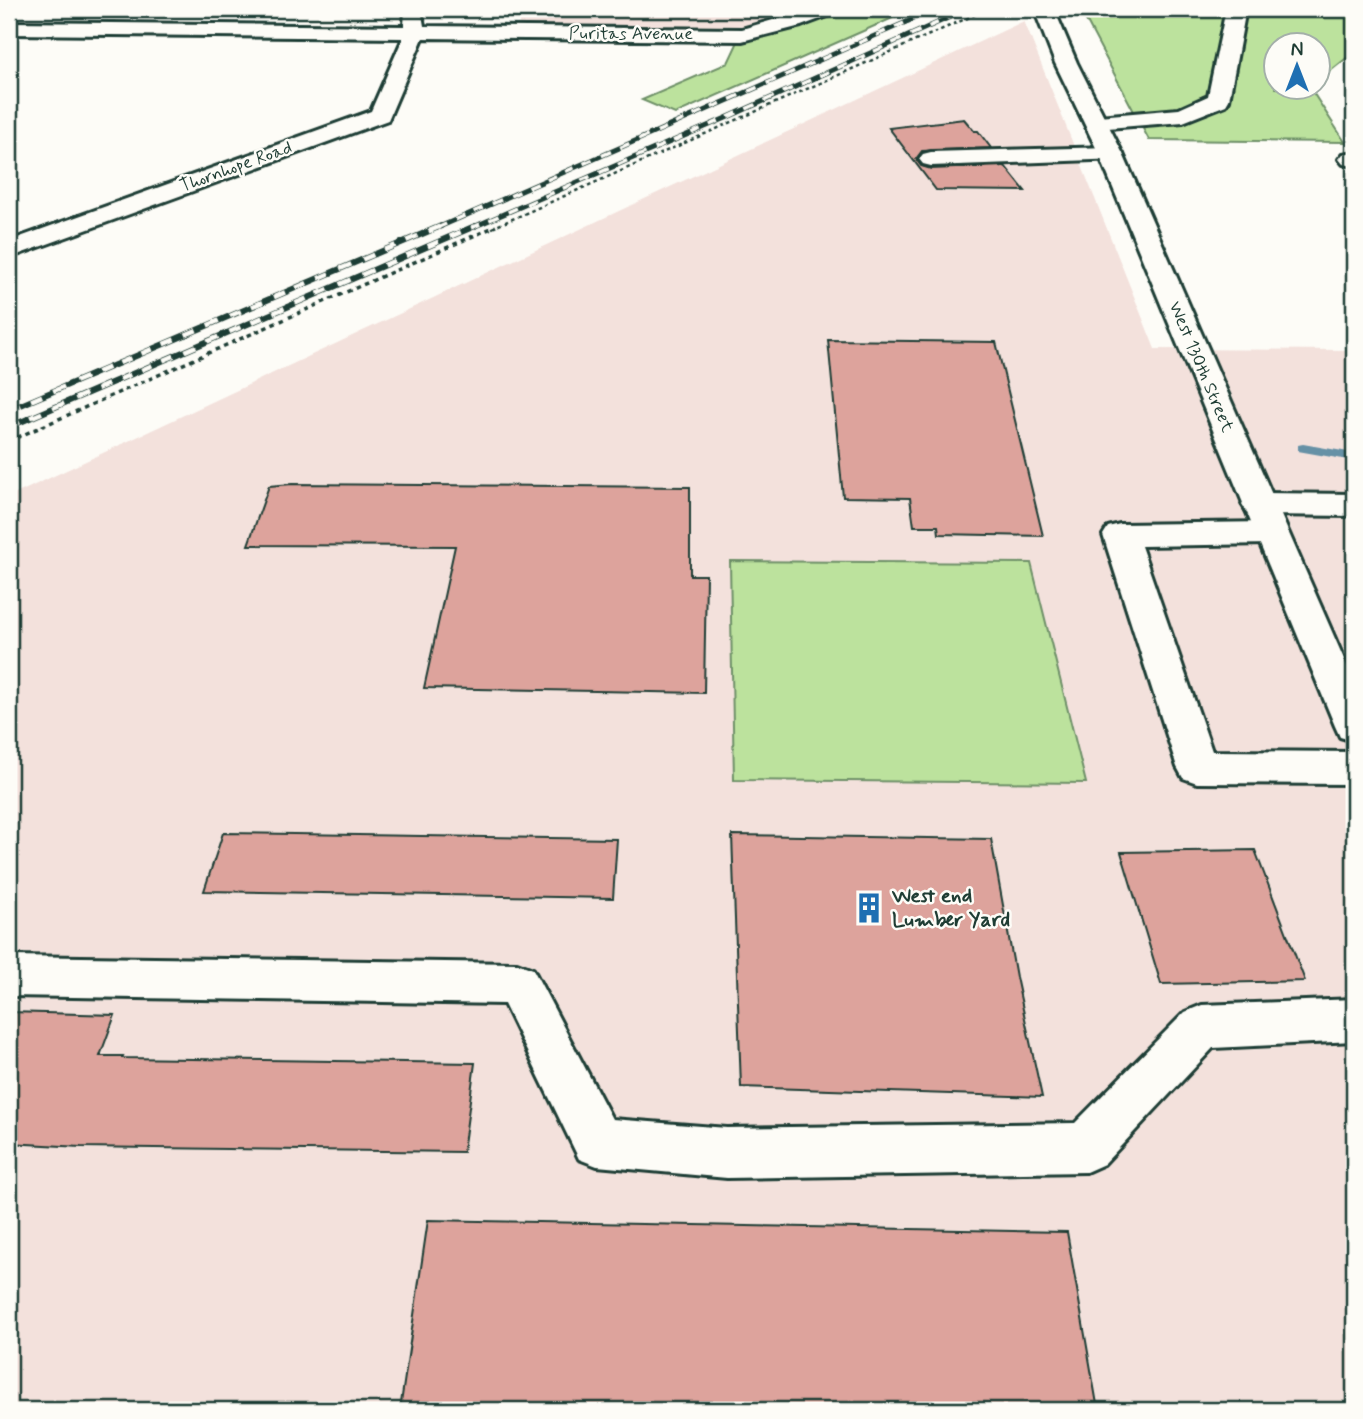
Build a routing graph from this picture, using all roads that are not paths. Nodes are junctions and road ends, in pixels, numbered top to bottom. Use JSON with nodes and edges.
{"nodes":[{"id":1,"x":60,"y":9,"type":"edge"},
{"id":2,"x":415,"y":9,"type":"edge"},
{"id":3,"x":829,"y":9,"type":"edge"},
{"id":4,"x":1044,"y":9,"type":"edge"},
{"id":5,"x":1236,"y":9,"type":"edge"},
{"id":6,"x":21,"y":32,"type":"edge"},
{"id":7,"x":415,"y":33,"type":"junction"},
{"id":8,"x":1095,"y":122,"type":"junction"},
{"id":9,"x":1111,"y":154,"type":"junction"},
{"id":10,"x":931,"y":159,"type":"dead end"},
{"id":11,"x":9,"y":250,"type":"edge"},
{"id":12,"x":1354,"y":505,"type":"edge"},
{"id":13,"x":1265,"y":518,"type":"junction"},
{"id":14,"x":1354,"y":726,"type":"edge"},
{"id":15,"x":1354,"y":768,"type":"edge"},
{"id":16,"x":9,"y":976,"type":"edge"},
{"id":17,"x":1354,"y":1020,"type":"edge"}],
"edges":[{"from":1,"to":6,"type":"street"},
{"from":2,"to":7,"type":"street"},
{"from":3,"to":7,"type":"street","name":"Puritas Avenue"},
{"from":4,"to":8,"type":"street","name":"West 130th Street"},
{"from":5,"to":8,"type":"street"},
{"from":6,"to":7,"type":"street","name":"Puritas Avenue"},
{"from":7,"to":11,"type":"street","name":"Thornhope Road"},
{"from":8,"to":9,"type":"street","name":"West 130th Street"},
{"from":9,"to":10,"type":"street"},
{"from":9,"to":13,"type":"street","name":"West 130th Street"},
{"from":12,"to":13,"type":"street"},
{"from":13,"to":14,"type":"street","name":"West 130th Street"},
{"from":13,"to":15,"type":"street"},
{"from":16,"to":17,"type":"street"}]}
